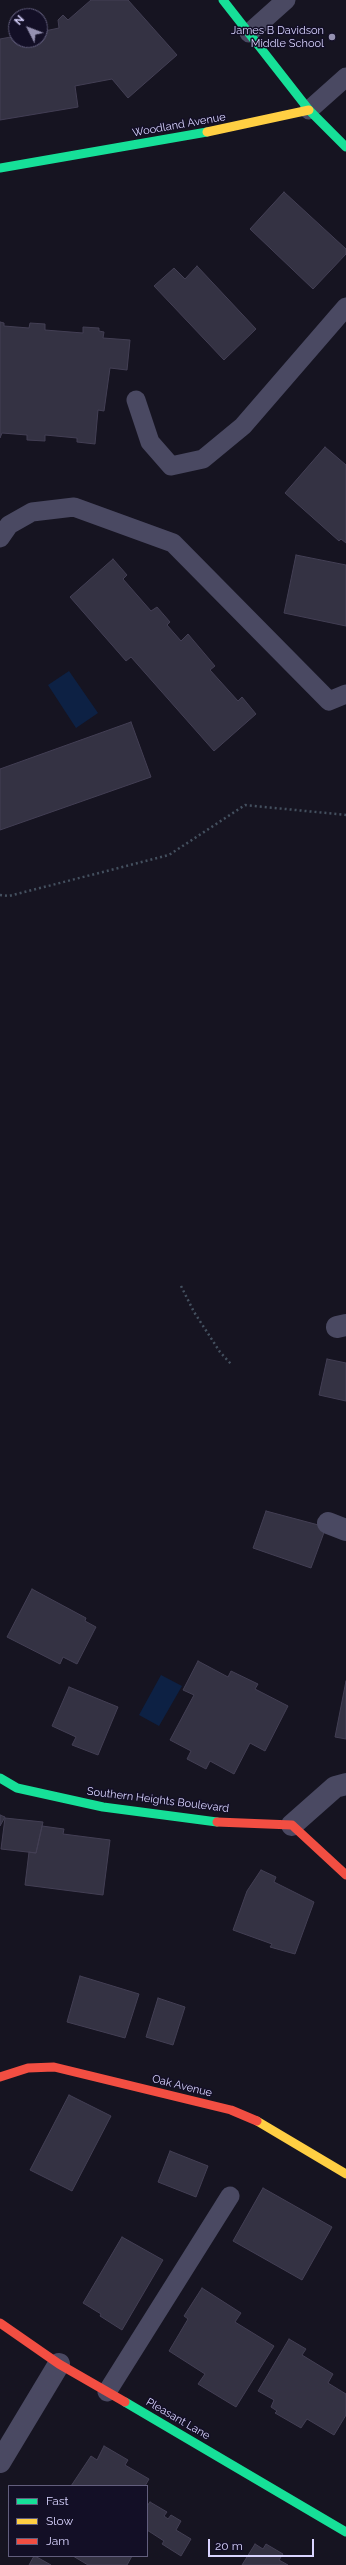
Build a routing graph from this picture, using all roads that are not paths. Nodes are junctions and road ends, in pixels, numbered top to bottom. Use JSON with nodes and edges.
{"nodes":[{"id":1,"x":222,"y":0,"type":"edge"},
{"id":2,"x":286,"y":0,"type":"edge"},
{"id":3,"x":249,"y":33,"type":"junction"},
{"id":4,"x":346,"y":77,"type":"edge"},
{"id":5,"x":309,"y":110,"type":"junction"},
{"id":6,"x":346,"y":147,"type":"edge"},
{"id":7,"x":0,"y":168,"type":"edge"},
{"id":8,"x":346,"y":307,"type":"edge"},
{"id":9,"x":136,"y":400,"type":"dead end"},
{"id":10,"x":0,"y":538,"type":"edge"},
{"id":11,"x":346,"y":694,"type":"edge"},
{"id":12,"x":0,"y":1778,"type":"edge"},
{"id":13,"x":346,"y":1784,"type":"edge"},
{"id":14,"x":292,"y":1825,"type":"junction"},
{"id":15,"x":346,"y":1876,"type":"edge"},
{"id":16,"x":0,"y":2077,"type":"edge"},
{"id":17,"x":346,"y":2174,"type":"edge"},
{"id":18,"x":230,"y":2196,"type":"dead end"},
{"id":19,"x":0,"y":2323,"type":"edge"},
{"id":20,"x":59,"y":2364,"type":"junction"},
{"id":21,"x":107,"y":2392,"type":"junction"},
{"id":22,"x":0,"y":2462,"type":"edge"},
{"id":23,"x":346,"y":2532,"type":"edge"}],
"edges":[{"from":1,"to":3,"type":"street"},
{"from":2,"to":3,"type":"lane"},
{"from":3,"to":5,"type":"street"},
{"from":4,"to":5,"type":"lane"},
{"from":5,"to":6,"type":"street"},
{"from":5,"to":7,"type":"street","name":"Woodland Avenue"},
{"from":8,"to":9,"type":"lane"},
{"from":10,"to":11,"type":"lane"},
{"from":12,"to":14,"type":"street","name":"Southern Heights Boulevard"},
{"from":13,"to":14,"type":"street"},
{"from":14,"to":15,"type":"street"},
{"from":16,"to":17,"type":"street","name":"Oak Avenue"},
{"from":18,"to":21,"type":"lane"},
{"from":19,"to":20,"type":"street","name":"Pleasant Lane"},
{"from":20,"to":21,"type":"street","name":"Pleasant Lane"},
{"from":20,"to":22,"type":"street"},
{"from":21,"to":23,"type":"street","name":"Pleasant Lane"}]}
